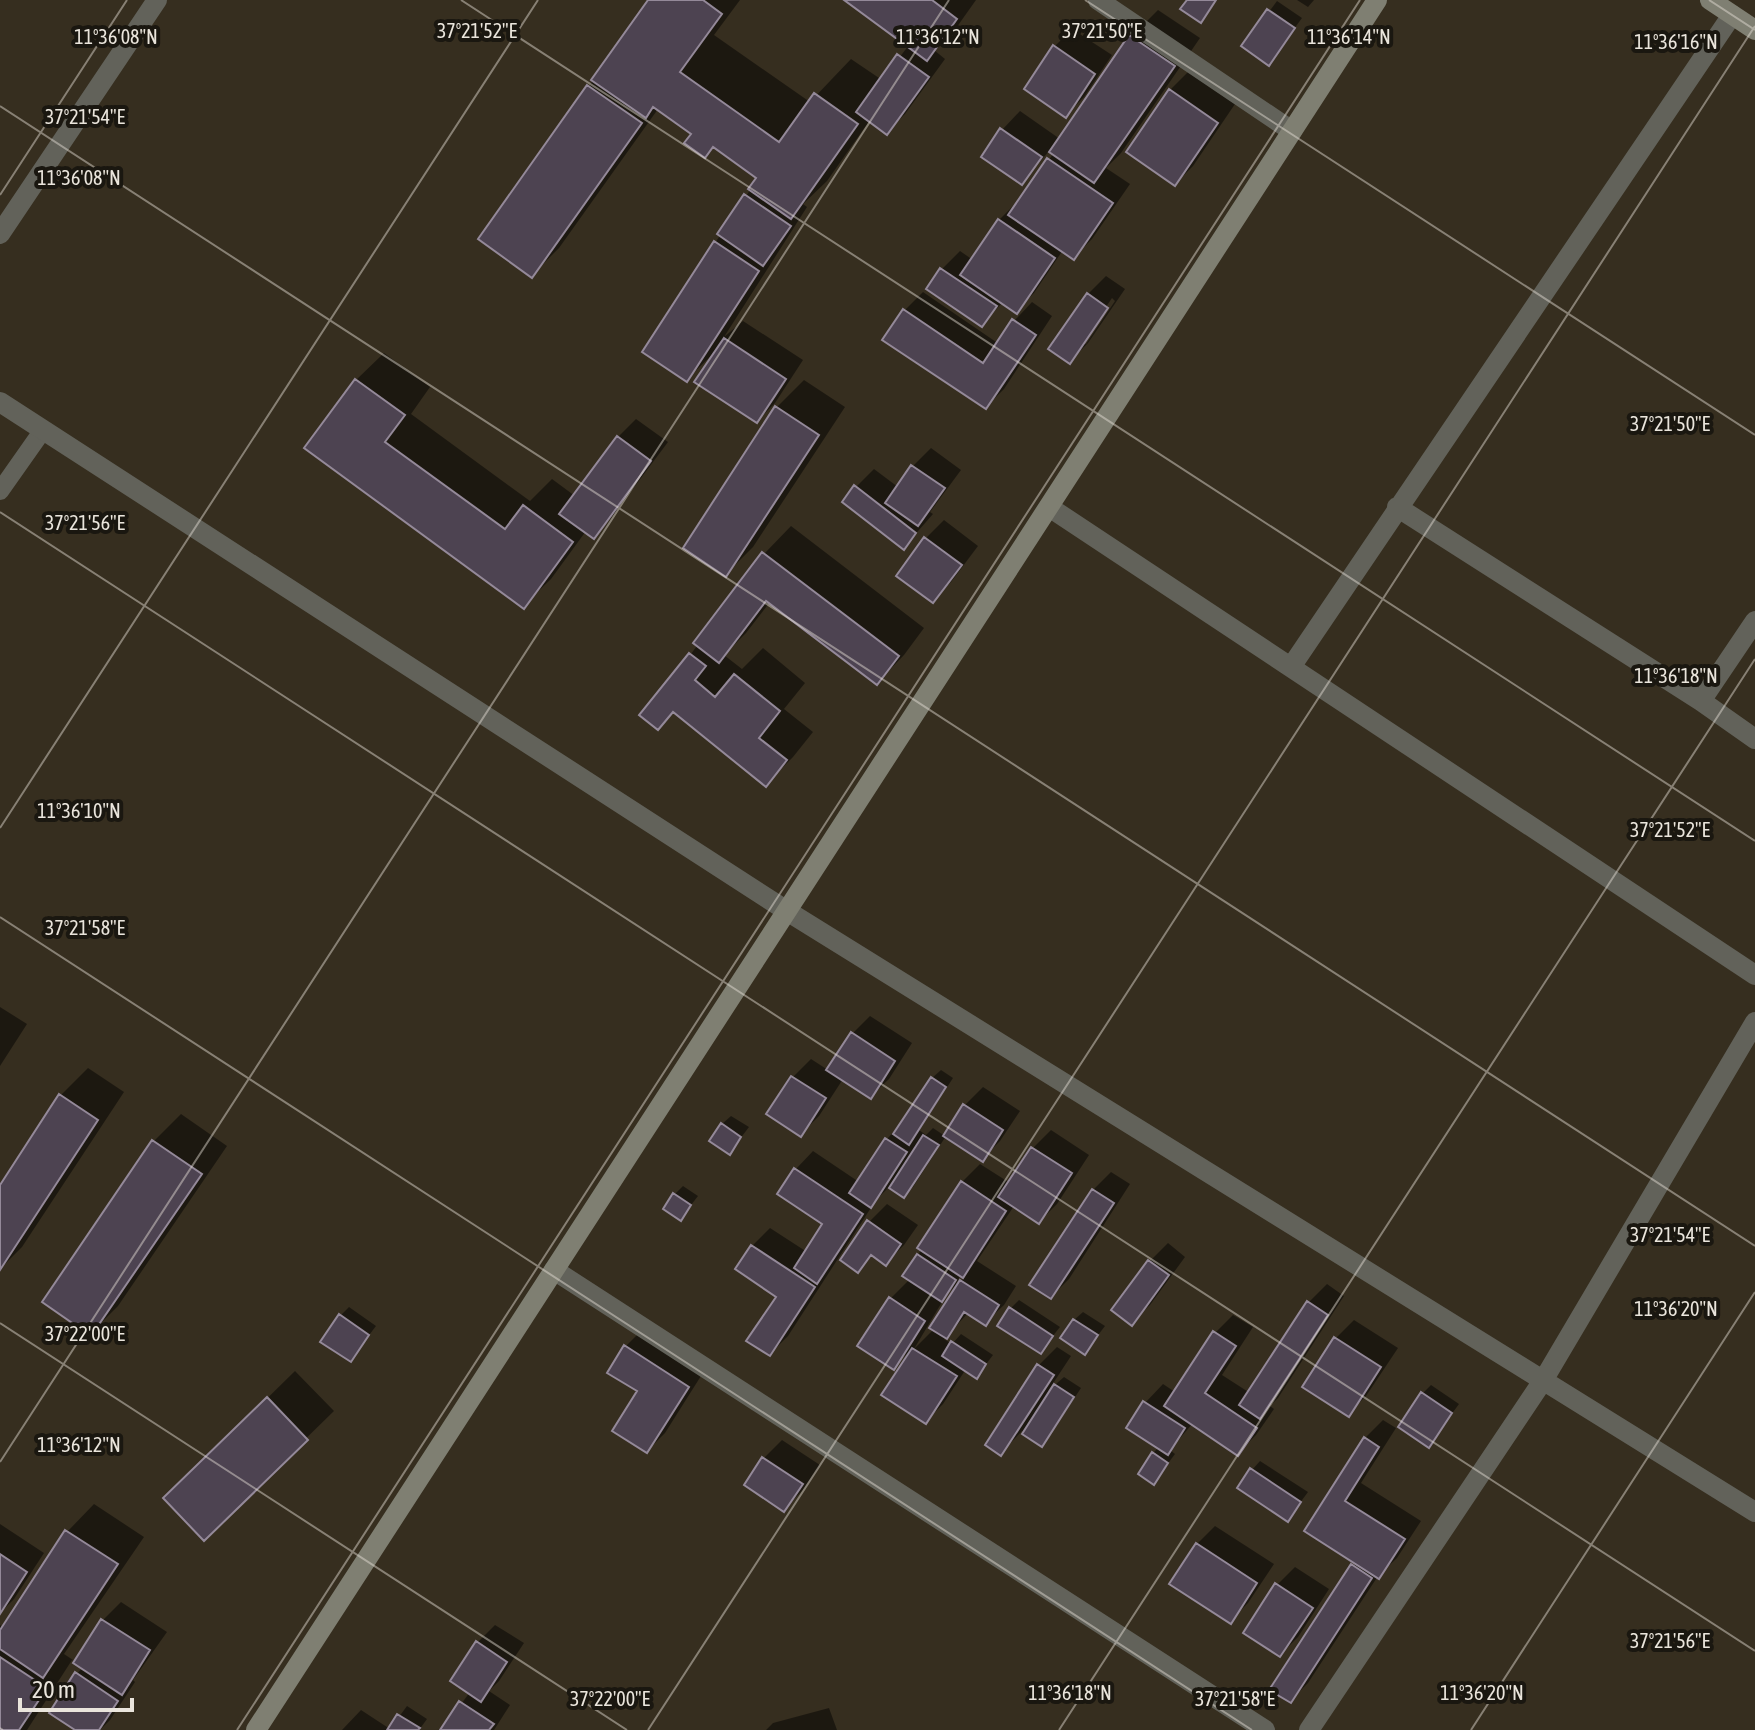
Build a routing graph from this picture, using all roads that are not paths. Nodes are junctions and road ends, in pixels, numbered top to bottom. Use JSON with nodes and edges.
{"nodes":[{"id":1,"x":157,"y":0,"type":"edge"},
{"id":2,"x":1098,"y":0,"type":"edge"},
{"id":3,"x":1377,"y":0,"type":"edge"},
{"id":4,"x":1710,"y":0,"type":"edge"},
{"id":5,"x":1732,"y":15,"type":"junction"},
{"id":6,"x":1755,"y":30,"type":"edge"},
{"id":7,"x":1292,"y":131,"type":"junction"},
{"id":8,"x":0,"y":234,"type":"edge"},
{"id":9,"x":0,"y":402,"type":"edge"},
{"id":10,"x":43,"y":430,"type":"junction"},
{"id":11,"x":0,"y":491,"type":"edge"},
{"id":12,"x":1049,"y":507,"type":"junction"},
{"id":13,"x":1397,"y":507,"type":"junction"},
{"id":14,"x":1755,"y":621,"type":"edge"},
{"id":15,"x":1291,"y":667,"type":"junction"},
{"id":16,"x":1701,"y":701,"type":"junction"},
{"id":17,"x":1755,"y":739,"type":"edge"},
{"id":18,"x":787,"y":911,"type":"junction"},
{"id":19,"x":1755,"y":975,"type":"edge"},
{"id":20,"x":1755,"y":1022,"type":"edge"},
{"id":21,"x":554,"y":1270,"type":"junction"},
{"id":22,"x":1544,"y":1379,"type":"junction"},
{"id":23,"x":1755,"y":1512,"type":"edge"},
{"id":24,"x":256,"y":1730,"type":"edge"},
{"id":25,"x":1265,"y":1730,"type":"edge"},
{"id":26,"x":1309,"y":1730,"type":"edge"}],
"edges":[{"from":1,"to":8,"type":"street"},
{"from":2,"to":7,"type":"street"},
{"from":3,"to":7,"type":"street"},
{"from":4,"to":5,"type":"street"},
{"from":5,"to":6,"type":"street"},
{"from":5,"to":13,"type":"street"},
{"from":7,"to":12,"type":"street"},
{"from":9,"to":10,"type":"street"},
{"from":10,"to":11,"type":"lane"},
{"from":10,"to":18,"type":"street"},
{"from":12,"to":15,"type":"street"},
{"from":12,"to":18,"type":"street"},
{"from":13,"to":15,"type":"street"},
{"from":13,"to":16,"type":"street"},
{"from":14,"to":16,"type":"street"},
{"from":15,"to":19,"type":"street"},
{"from":16,"to":17,"type":"street"},
{"from":18,"to":21,"type":"street"},
{"from":18,"to":22,"type":"street"},
{"from":20,"to":22,"type":"street"},
{"from":21,"to":24,"type":"street"},
{"from":21,"to":25,"type":"street"},
{"from":22,"to":23,"type":"street"},
{"from":22,"to":26,"type":"street"}]}
